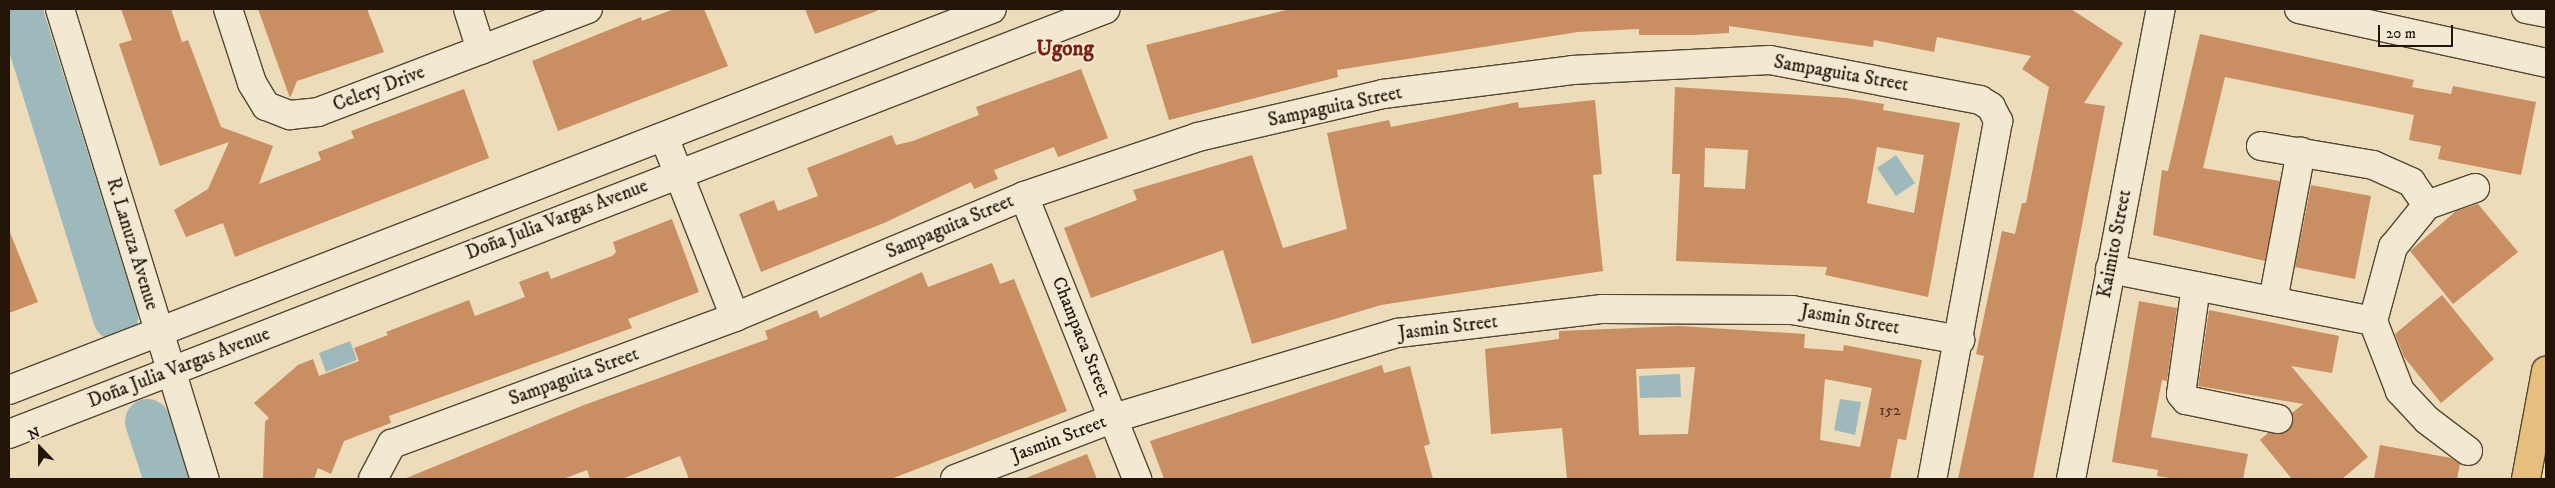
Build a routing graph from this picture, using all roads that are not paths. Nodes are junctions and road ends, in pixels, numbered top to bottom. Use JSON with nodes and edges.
{"nodes":[{"id":1,"x":60,"y":9,"type":"edge"},
{"id":2,"x":228,"y":9,"type":"edge"},
{"id":3,"x":468,"y":9,"type":"edge"},
{"id":4,"x":588,"y":9,"type":"edge"},
{"id":5,"x":992,"y":9,"type":"edge"},
{"id":6,"x":1106,"y":9,"type":"edge"},
{"id":7,"x":2162,"y":9,"type":"edge"},
{"id":8,"x":2299,"y":9,"type":"edge"},
{"id":9,"x":2526,"y":9,"type":"edge"},
{"id":10,"x":2546,"y":13,"type":"edge"},
{"id":11,"x":481,"y":50,"type":"junction"},
{"id":12,"x":2546,"y":63,"type":"edge"},
{"id":13,"x":664,"y":137,"type":"junction"},
{"id":14,"x":2261,"y":146,"type":"dead end"},
{"id":15,"x":2301,"y":152,"type":"junction"},
{"id":16,"x":679,"y":173,"type":"junction"},
{"id":17,"x":2475,"y":188,"type":"dead end"},
{"id":18,"x":1024,"y":196,"type":"junction"},
{"id":19,"x":2427,"y":205,"type":"junction"},
{"id":20,"x":2110,"y":269,"type":"junction"},
{"id":21,"x":2196,"y":286,"type":"junction"},
{"id":22,"x":2273,"y":302,"type":"junction"},
{"id":23,"x":734,"y":316,"type":"junction"},
{"id":24,"x":2373,"y":321,"type":"junction"},
{"id":25,"x":159,"y":334,"type":"junction"},
{"id":26,"x":1960,"y":340,"type":"junction"},
{"id":27,"x":170,"y":371,"type":"junction"},
{"id":28,"x":2546,"y":371,"type":"edge"},
{"id":29,"x":9,"y":390,"type":"edge"},
{"id":30,"x":1114,"y":418,"type":"junction"},
{"id":31,"x":2278,"y":419,"type":"dead end"},
{"id":32,"x":9,"y":434,"type":"edge"},
{"id":33,"x":2468,"y":451,"type":"dead end"},
{"id":34,"x":205,"y":479,"type":"edge"},
{"id":35,"x":373,"y":479,"type":"edge"},
{"id":36,"x":955,"y":479,"type":"edge"},
{"id":37,"x":1137,"y":479,"type":"edge"},
{"id":38,"x":1932,"y":479,"type":"edge"},
{"id":39,"x":2071,"y":479,"type":"edge"},
{"id":40,"x":2526,"y":479,"type":"edge"}],
"edges":[{"from":1,"to":25,"type":"street","name":"R. Lanuza Avenue"},
{"from":2,"to":11,"type":"street","name":"Celery Drive"},
{"from":3,"to":11,"type":"street"},
{"from":4,"to":11,"type":"street","name":"Celery Drive"},
{"from":5,"to":13,"type":"street","name":"Doña Julia Vargas Avenue"},
{"from":6,"to":16,"type":"street","name":"Doña Julia Vargas Avenue"},
{"from":7,"to":20,"type":"street","name":"Kaimito Street"},
{"from":8,"to":12,"type":"street"},
{"from":9,"to":10,"type":"street"},
{"from":13,"to":16,"type":"street"},
{"from":13,"to":25,"type":"street","name":"Doña Julia Vargas Avenue"},
{"from":14,"to":15,"type":"street"},
{"from":15,"to":19,"type":"street"},
{"from":15,"to":22,"type":"street"},
{"from":16,"to":23,"type":"street"},
{"from":16,"to":27,"type":"street","name":"Doña Julia Vargas Avenue"},
{"from":17,"to":19,"type":"street"},
{"from":18,"to":23,"type":"street","name":"Sampaguita Street"},
{"from":18,"to":26,"type":"street","name":"Sampaguita Street"},
{"from":18,"to":30,"type":"street","name":"Champaca Street"},
{"from":19,"to":24,"type":"street"},
{"from":20,"to":21,"type":"street"},
{"from":20,"to":39,"type":"street","name":"Kaimito Street"},
{"from":21,"to":22,"type":"street"},
{"from":21,"to":31,"type":"street"},
{"from":22,"to":24,"type":"street"},
{"from":23,"to":35,"type":"street","name":"Sampaguita Street"},
{"from":24,"to":33,"type":"street"},
{"from":25,"to":27,"type":"street","name":"R. Lanuza Avenue"},
{"from":25,"to":29,"type":"street","name":"Doña Julia Vargas Avenue"},
{"from":26,"to":30,"type":"street","name":"Jasmin Street"},
{"from":26,"to":38,"type":"street","name":"Sampaguita Street"},
{"from":27,"to":32,"type":"street","name":"Doña Julia Vargas Avenue"},
{"from":27,"to":34,"type":"street","name":"R. Lanuza Avenue"},
{"from":28,"to":40,"type":"main road"},
{"from":30,"to":36,"type":"street","name":"Jasmin Street"},
{"from":30,"to":37,"type":"street","name":"Champaca Street"}]}
